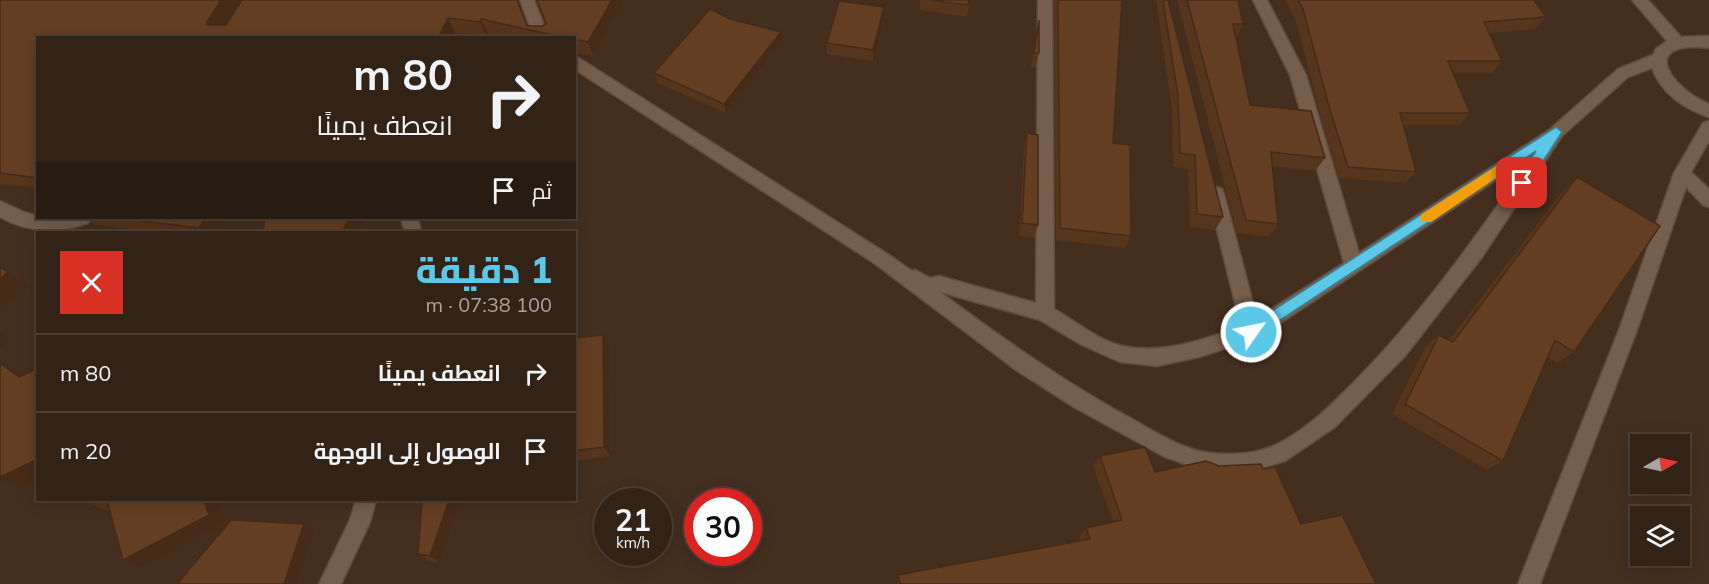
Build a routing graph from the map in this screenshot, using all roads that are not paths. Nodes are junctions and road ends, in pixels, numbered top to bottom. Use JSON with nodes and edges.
{"nodes":[{"id":1,"x":527,"y":0,"type":"edge"},
{"id":2,"x":1045,"y":0,"type":"edge"},
{"id":3,"x":1260,"y":0,"type":"edge"},
{"id":4,"x":1639,"y":0,"type":"edge"},
{"id":5,"x":541,"y":36,"type":"edge"},
{"id":6,"x":1677,"y":42,"type":"junction"},
{"id":7,"x":1709,"y":42,"type":"edge"},
{"id":8,"x":1659,"y":59,"type":"junction"},
{"id":9,"x":576,"y":62,"type":"edge"},
{"id":10,"x":1709,"y":111,"type":"edge"},
{"id":11,"x":1709,"y":127,"type":"edge"},
{"id":12,"x":1556,"y":132,"type":"junction"},
{"id":13,"x":1682,"y":173,"type":"junction"},
{"id":14,"x":1214,"y":183,"type":"edge"},
{"id":15,"x":1709,"y":200,"type":"edge"},
{"id":16,"x":0,"y":208,"type":"edge"},
{"id":17,"x":79,"y":219,"type":"edge"},
{"id":18,"x":880,"y":258,"type":"junction"},
{"id":19,"x":1354,"y":266,"type":"junction"},
{"id":20,"x":1045,"y":313,"type":"junction"},
{"id":21,"x":1251,"y":332,"type":"junction"},
{"id":22,"x":366,"y":501,"type":"edge"},
{"id":23,"x":330,"y":584,"type":"edge"},
{"id":24,"x":1529,"y":584,"type":"edge"}],
"edges":[{"from":1,"to":5,"type":"street"},
{"from":2,"to":20,"type":"street"},
{"from":3,"to":19,"type":"street"},
{"from":4,"to":6,"type":"street"},
{"from":6,"to":7,"type":"street"},
{"from":6,"to":8,"type":"street"},
{"from":8,"to":10,"type":"street"},
{"from":8,"to":12,"type":"street"},
{"from":9,"to":18,"type":"street"},
{"from":11,"to":13,"type":"street"},
{"from":12,"to":18,"type":"street"},
{"from":12,"to":19,"type":"street"},
{"from":13,"to":15,"type":"street"},
{"from":13,"to":24,"type":"street"},
{"from":14,"to":21,"type":"street"},
{"from":16,"to":17,"type":"street"},
{"from":18,"to":20,"type":"street"},
{"from":19,"to":21,"type":"street"},
{"from":20,"to":21,"type":"street"},
{"from":22,"to":23,"type":"street"}]}
